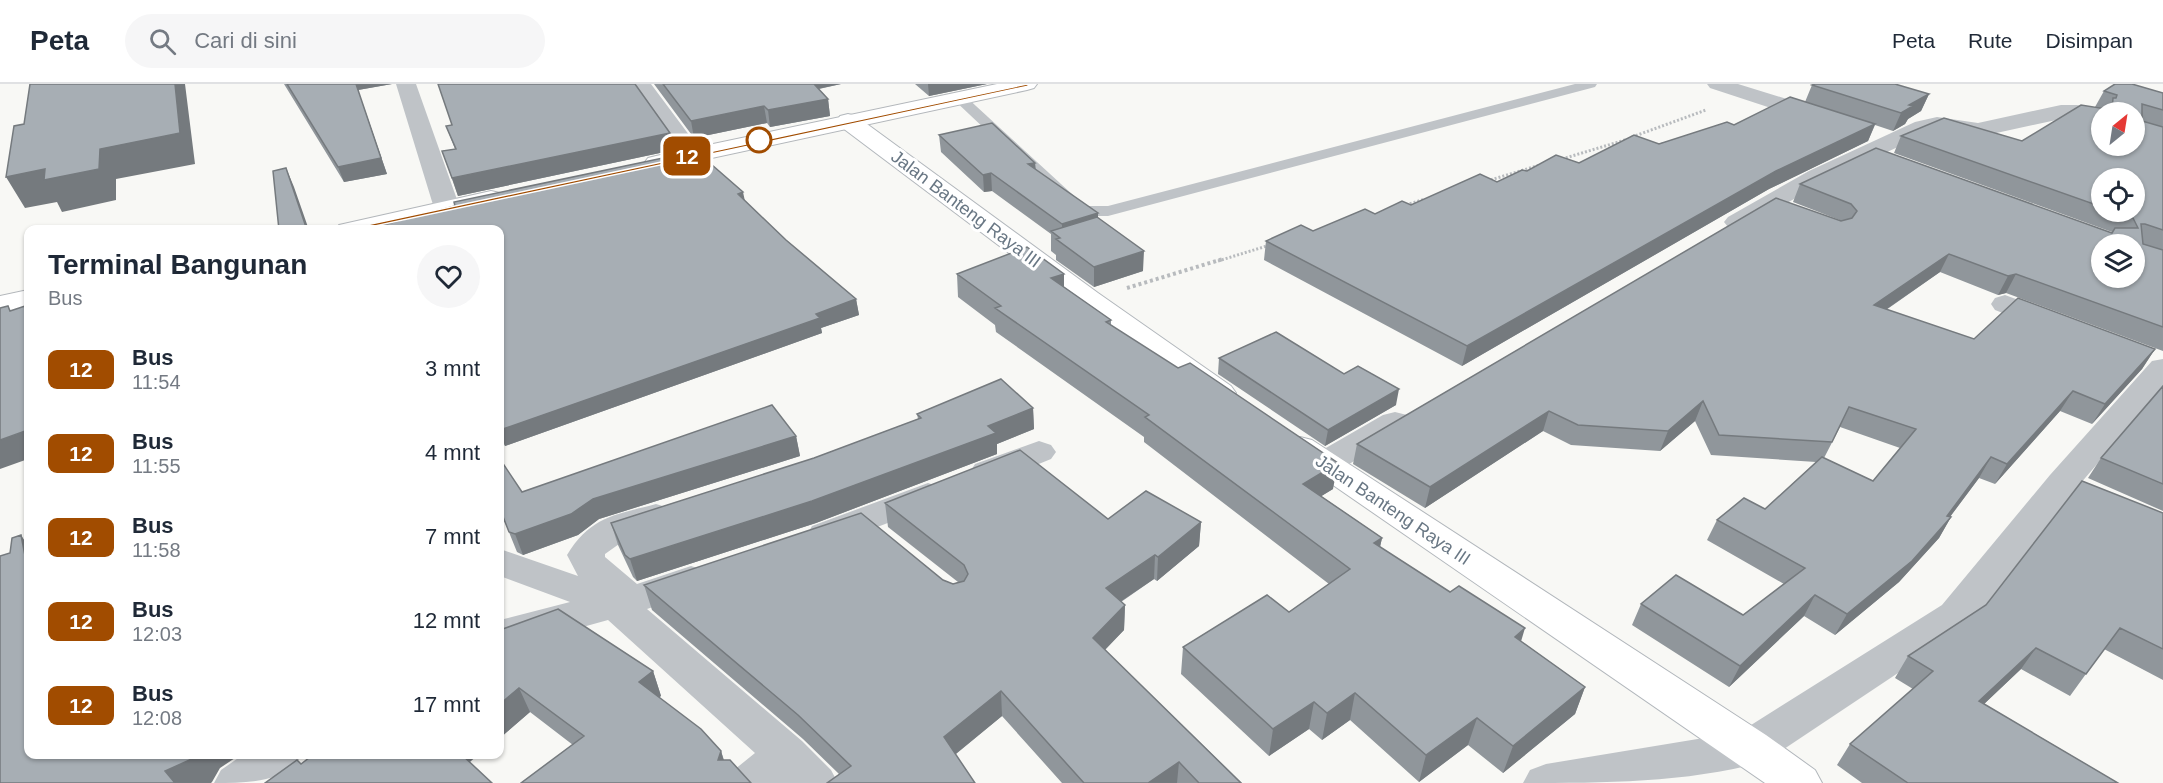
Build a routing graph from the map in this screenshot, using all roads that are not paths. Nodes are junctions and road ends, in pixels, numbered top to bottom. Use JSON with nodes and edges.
{"nodes":[{"id":1,"x":406,"y":84,"type":"edge"},
{"id":2,"x":640,"y":84,"type":"edge"},
{"id":3,"x":1027,"y":84,"type":"edge"},
{"id":4,"x":1590,"y":84,"type":"edge"},
{"id":5,"x":1717,"y":84,"type":"edge"},
{"id":6,"x":959,"y":98,"type":"junction"},
{"id":7,"x":2091,"y":115,"type":"edge"},
{"id":8,"x":848,"y":121,"type":"junction"},
{"id":9,"x":1839,"y":123,"type":"edge"},
{"id":10,"x":692,"y":155,"type":"junction"},
{"id":11,"x":634,"y":168,"type":"edge"},
{"id":12,"x":517,"y":193,"type":"edge"},
{"id":13,"x":1767,"y":204,"type":"junction"},
{"id":14,"x":447,"y":208,"type":"junction"},
{"id":15,"x":1801,"y":216,"type":"edge"},
{"id":16,"x":370,"y":225,"type":"edge"},
{"id":17,"x":1713,"y":237,"type":"edge"},
{"id":18,"x":24,"y":299,"type":"edge"},
{"id":19,"x":2005,"y":304,"type":"dead end"},
{"id":20,"x":0,"y":305,"type":"edge"},
{"id":21,"x":2079,"y":332,"type":"edge"},
{"id":22,"x":2156,"y":362,"type":"edge"},
{"id":23,"x":1418,"y":409,"type":"edge"},
{"id":24,"x":1247,"y":412,"type":"edge"},
{"id":25,"x":1276,"y":431,"type":"edge"},
{"id":26,"x":1039,"y":452,"type":"dead end"},
{"id":27,"x":1324,"y":464,"type":"junction"},
{"id":28,"x":689,"y":505,"type":"edge"},
{"id":29,"x":797,"y":545,"type":"edge"},
{"id":30,"x":504,"y":563,"type":"edge"},
{"id":31,"x":720,"y":570,"type":"edge"},
{"id":32,"x":622,"y":602,"type":"junction"},
{"id":33,"x":504,"y":635,"type":"edge"},
{"id":34,"x":1750,"y":748,"type":"junction"},
{"id":35,"x":273,"y":759,"type":"edge"},
{"id":36,"x":800,"y":769,"type":"edge"},
{"id":37,"x":237,"y":783,"type":"edge"},
{"id":38,"x":750,"y":783,"type":"edge"},
{"id":39,"x":1546,"y":783,"type":"edge"},
{"id":40,"x":1799,"y":783,"type":"edge"}],
"edges":[{"from":1,"to":14,"type":"street"},
{"from":2,"to":10,"type":"street"},
{"from":3,"to":6,"type":"street"},
{"from":4,"to":6,"type":"lane"},
{"from":5,"to":9,"type":"street"},
{"from":6,"to":8,"type":"street"},
{"from":7,"to":13,"type":"street"},
{"from":8,"to":10,"type":"street"},
{"from":8,"to":24,"type":"street","name":"Jalan Banteng Raya III"},
{"from":10,"to":11,"type":"street"},
{"from":12,"to":14,"type":"street"},
{"from":13,"to":15,"type":"street"},
{"from":13,"to":17,"type":"street"},
{"from":14,"to":16,"type":"street"},
{"from":18,"to":20,"type":"street"},
{"from":19,"to":21,"type":"street"},
{"from":22,"to":34,"type":"street"},
{"from":23,"to":27,"type":"street"},
{"from":25,"to":27,"type":"street","name":"Jalan Banteng Raya III"},
{"from":26,"to":29,"type":"street"},
{"from":27,"to":34,"type":"street","name":"Jalan Banteng Raya III"},
{"from":28,"to":32,"type":"street"},
{"from":30,"to":32,"type":"street"},
{"from":31,"to":32,"type":"street"},
{"from":32,"to":33,"type":"street"},
{"from":32,"to":36,"type":"street"},
{"from":34,"to":39,"type":"street"},
{"from":34,"to":40,"type":"street","name":"Jalan Banteng Raya III"},
{"from":35,"to":37,"type":"street"},
{"from":36,"to":38,"type":"street"}]}
